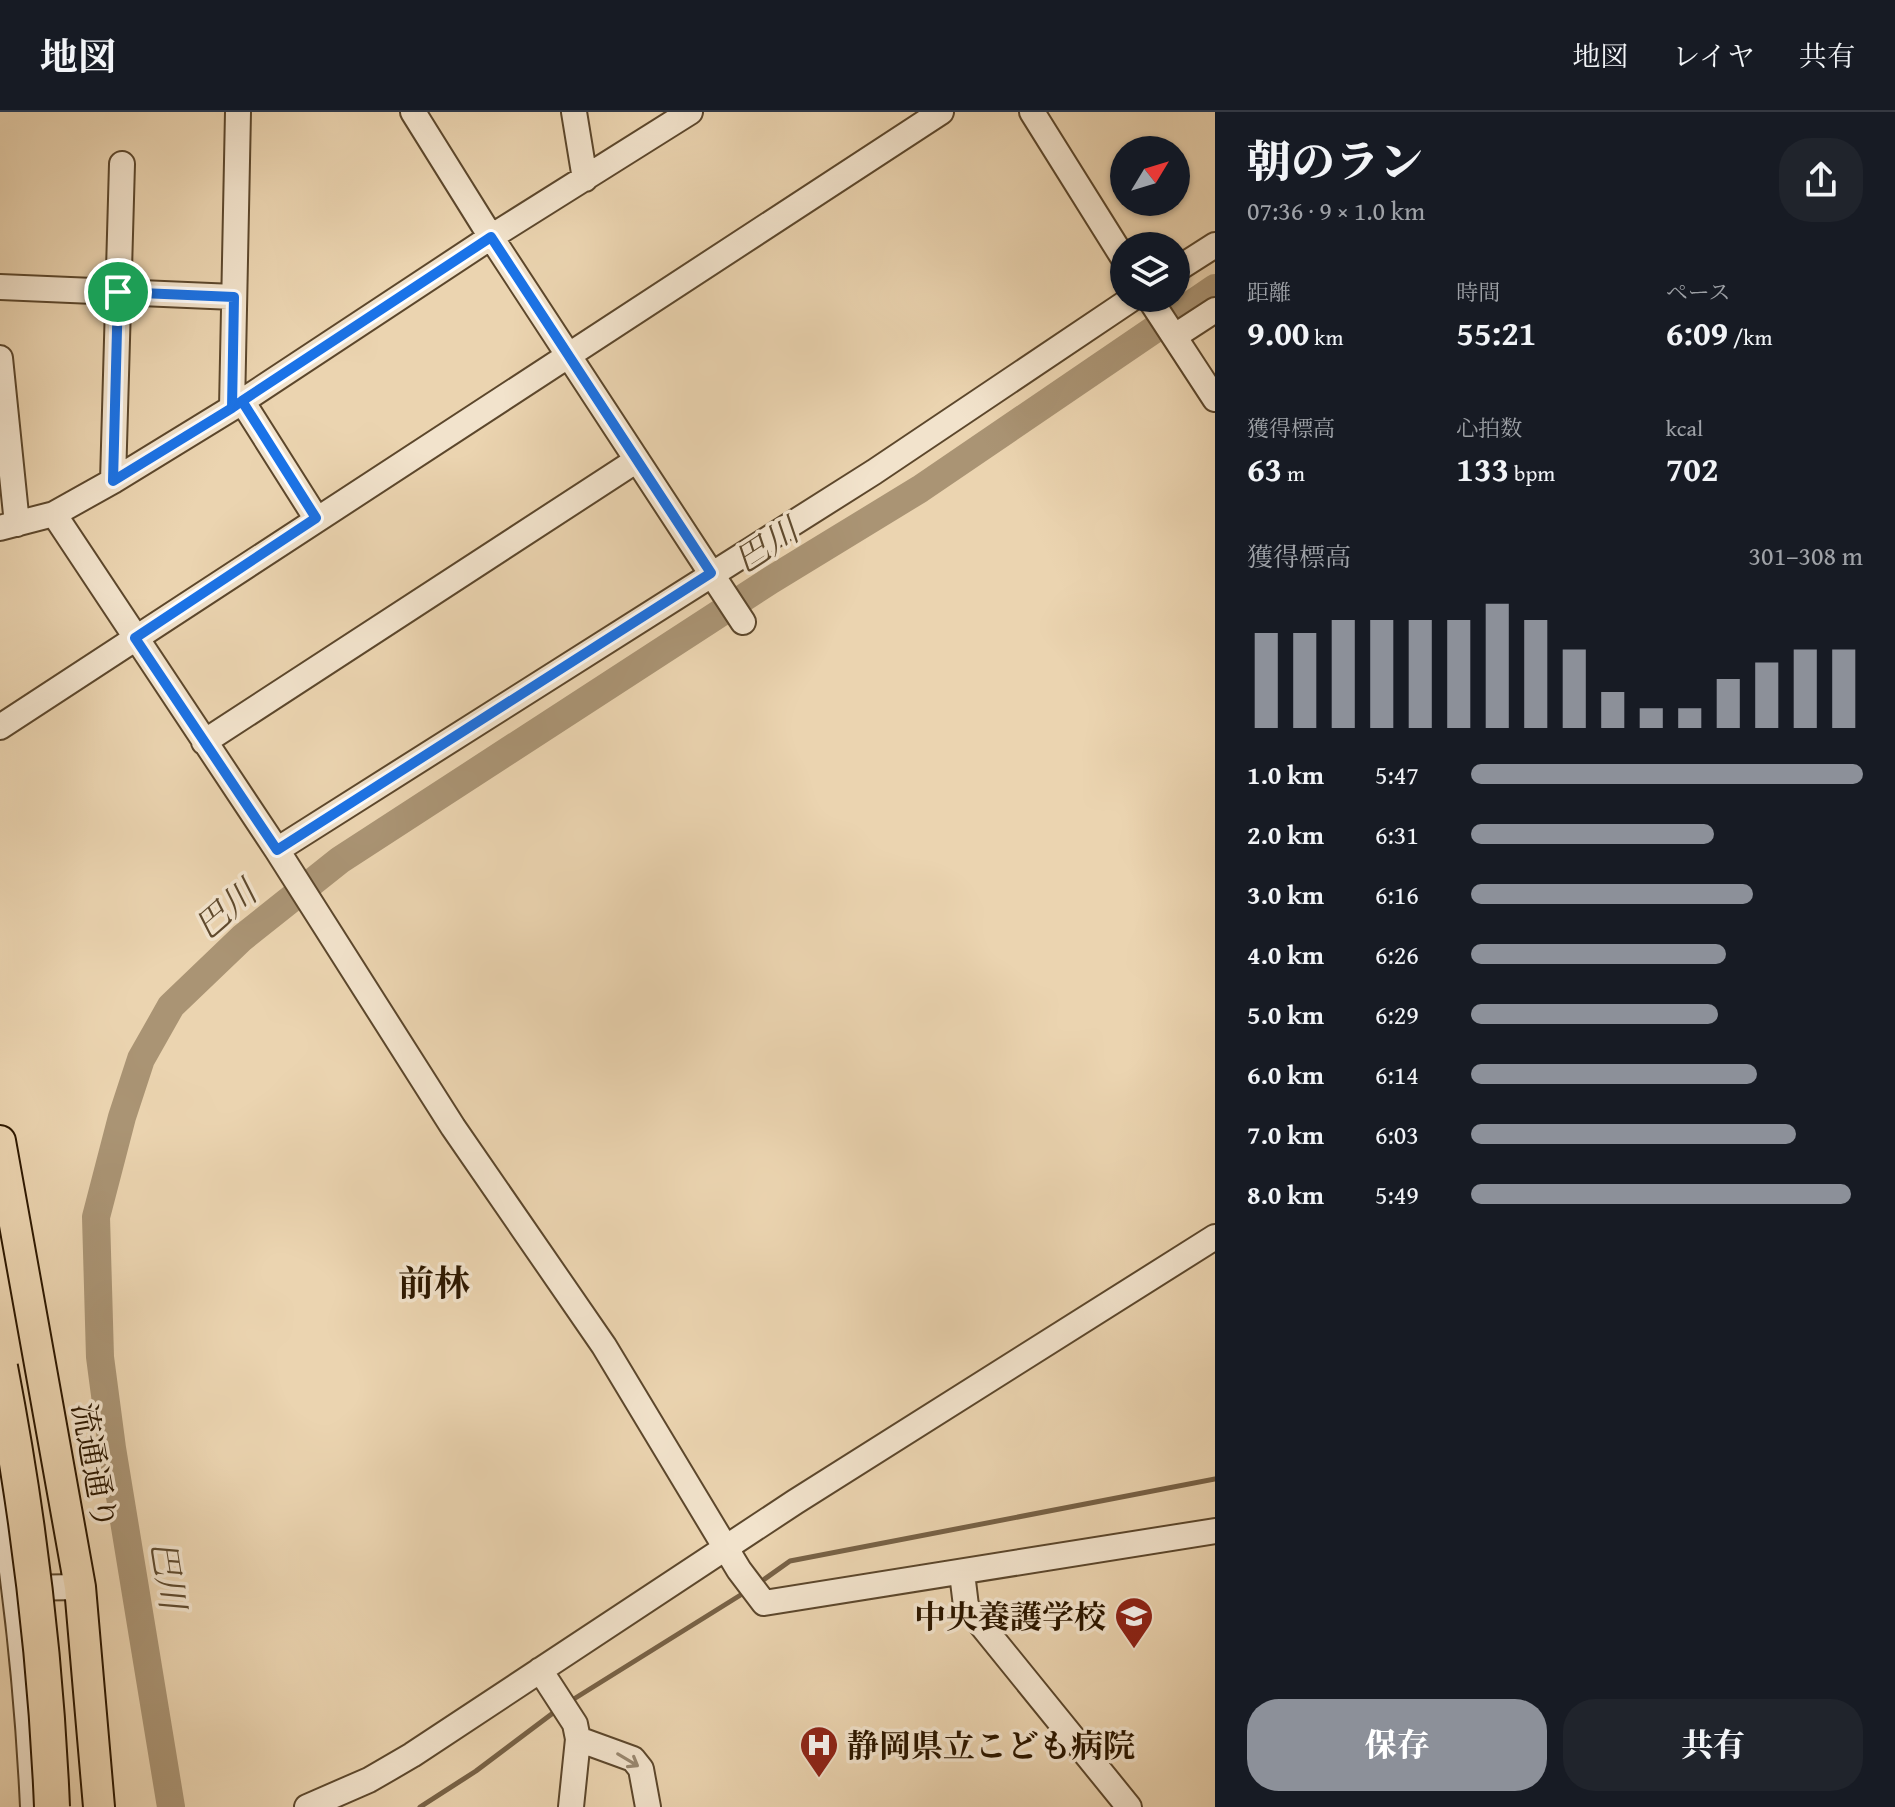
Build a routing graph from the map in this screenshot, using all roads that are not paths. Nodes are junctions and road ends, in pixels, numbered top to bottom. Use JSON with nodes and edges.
{"nodes":[{"id":1,"x":238,"y":112,"type":"edge"},
{"id":2,"x":413,"y":112,"type":"edge"},
{"id":3,"x":574,"y":112,"type":"edge"},
{"id":4,"x":690,"y":112,"type":"edge"},
{"id":5,"x":941,"y":112,"type":"edge"},
{"id":6,"x":1032,"y":112,"type":"edge"},
{"id":7,"x":122,"y":164,"type":"dead end"},
{"id":8,"x":585,"y":179,"type":"junction"},
{"id":9,"x":491,"y":237,"type":"junction"},
{"id":10,"x":1110,"y":237,"type":"edge"},
{"id":11,"x":1215,"y":245,"type":"edge"},
{"id":12,"x":1190,"y":261,"type":"edge"},
{"id":13,"x":0,"y":287,"type":"edge"},
{"id":14,"x":118,"y":292,"type":"junction"},
{"id":15,"x":234,"y":297,"type":"junction"},
{"id":16,"x":1215,"y":310,"type":"edge"},
{"id":17,"x":1112,"y":312,"type":"edge"},
{"id":18,"x":1159,"y":312,"type":"edge"},
{"id":19,"x":1175,"y":336,"type":"junction"},
{"id":20,"x":569,"y":355,"type":"junction"},
{"id":21,"x":0,"y":358,"type":"edge"},
{"id":22,"x":1215,"y":399,"type":"edge"},
{"id":23,"x":237,"y":404,"type":"junction"},
{"id":24,"x":637,"y":460,"type":"junction"},
{"id":25,"x":113,"y":481,"type":"junction"},
{"id":26,"x":54,"y":514,"type":"junction"},
{"id":27,"x":316,"y":518,"type":"junction"},
{"id":28,"x":8,"y":526,"type":"edge"},
{"id":29,"x":711,"y":573,"type":"junction"},
{"id":30,"x":743,"y":622,"type":"dead end"},
{"id":31,"x":135,"y":638,"type":"junction"},
{"id":32,"x":0,"y":727,"type":"edge"},
{"id":33,"x":204,"y":742,"type":"junction"},
{"id":34,"x":277,"y":850,"type":"junction"},
{"id":35,"x":1,"y":1153,"type":"edge"},
{"id":36,"x":1215,"y":1237,"type":"edge"},
{"id":37,"x":0,"y":1367,"type":"edge"},
{"id":38,"x":45,"y":1396,"type":"junction"},
{"id":39,"x":0,"y":1400,"type":"edge"},
{"id":40,"x":0,"y":1417,"type":"edge"},
{"id":41,"x":0,"y":1489,"type":"edge"},
{"id":42,"x":1215,"y":1531,"type":"edge"},
{"id":43,"x":726,"y":1547,"type":"junction"},
{"id":44,"x":962,"y":1573,"type":"junction"},
{"id":45,"x":80,"y":1587,"type":"junction"},
{"id":46,"x":8,"y":1588,"type":"edge"},
{"id":47,"x":540,"y":1670,"type":"junction"},
{"id":48,"x":576,"y":1732,"type":"junction"},
{"id":49,"x":33,"y":1807,"type":"edge"},
{"id":50,"x":43,"y":1807,"type":"edge"},
{"id":51,"x":52,"y":1807,"type":"edge"},
{"id":52,"x":99,"y":1807,"type":"edge"},
{"id":53,"x":307,"y":1807,"type":"edge"},
{"id":54,"x":571,"y":1807,"type":"edge"},
{"id":55,"x":648,"y":1807,"type":"edge"},
{"id":56,"x":1129,"y":1807,"type":"edge"}],
"edges":[{"from":1,"to":15,"type":"street"},
{"from":2,"to":9,"type":"street"},
{"from":3,"to":8,"type":"street"},
{"from":4,"to":8,"type":"street"},
{"from":5,"to":20,"type":"street"},
{"from":6,"to":10,"type":"street"},
{"from":7,"to":14,"type":"street"},
{"from":8,"to":9,"type":"street"},
{"from":9,"to":20,"type":"street"},
{"from":9,"to":23,"type":"street"},
{"from":11,"to":12,"type":"street"},
{"from":13,"to":14,"type":"street"},
{"from":14,"to":15,"type":"street"},
{"from":14,"to":25,"type":"street"},
{"from":15,"to":23,"type":"street"},
{"from":16,"to":19,"type":"street"},
{"from":17,"to":29,"type":"street"},
{"from":18,"to":19,"type":"street"},
{"from":19,"to":22,"type":"street"},
{"from":20,"to":24,"type":"street"},
{"from":20,"to":27,"type":"street"},
{"from":21,"to":28,"type":"street"},
{"from":23,"to":25,"type":"street"},
{"from":23,"to":27,"type":"street"},
{"from":24,"to":29,"type":"street"},
{"from":24,"to":33,"type":"street"},
{"from":25,"to":26,"type":"street"},
{"from":26,"to":28,"type":"street"},
{"from":26,"to":31,"type":"street"},
{"from":27,"to":31,"type":"street"},
{"from":29,"to":30,"type":"street"},
{"from":29,"to":34,"type":"street"},
{"from":31,"to":32,"type":"street"},
{"from":31,"to":33,"type":"street"},
{"from":33,"to":34,"type":"street"},
{"from":34,"to":43,"type":"street"},
{"from":35,"to":38,"type":"main road","name":"流通通り"},
{"from":36,"to":43,"type":"street"},
{"from":37,"to":51,"type":"highway","bridge":true},
{"from":38,"to":39,"type":"street"},
{"from":38,"to":45,"type":"main road","name":"流通通り"},
{"from":40,"to":50,"type":"highway"},
{"from":41,"to":46,"type":"street"},
{"from":42,"to":44,"type":"street"},
{"from":43,"to":44,"type":"street"},
{"from":43,"to":47,"type":"street"},
{"from":44,"to":56,"type":"street"},
{"from":45,"to":46,"type":"street"},
{"from":45,"to":52,"type":"main road","name":"流通通り"},
{"from":46,"to":49,"type":"street"},
{"from":47,"to":48,"type":"street"},
{"from":47,"to":53,"type":"street"},
{"from":48,"to":54,"type":"street"},
{"from":48,"to":55,"type":"street","one_way":true}]}
